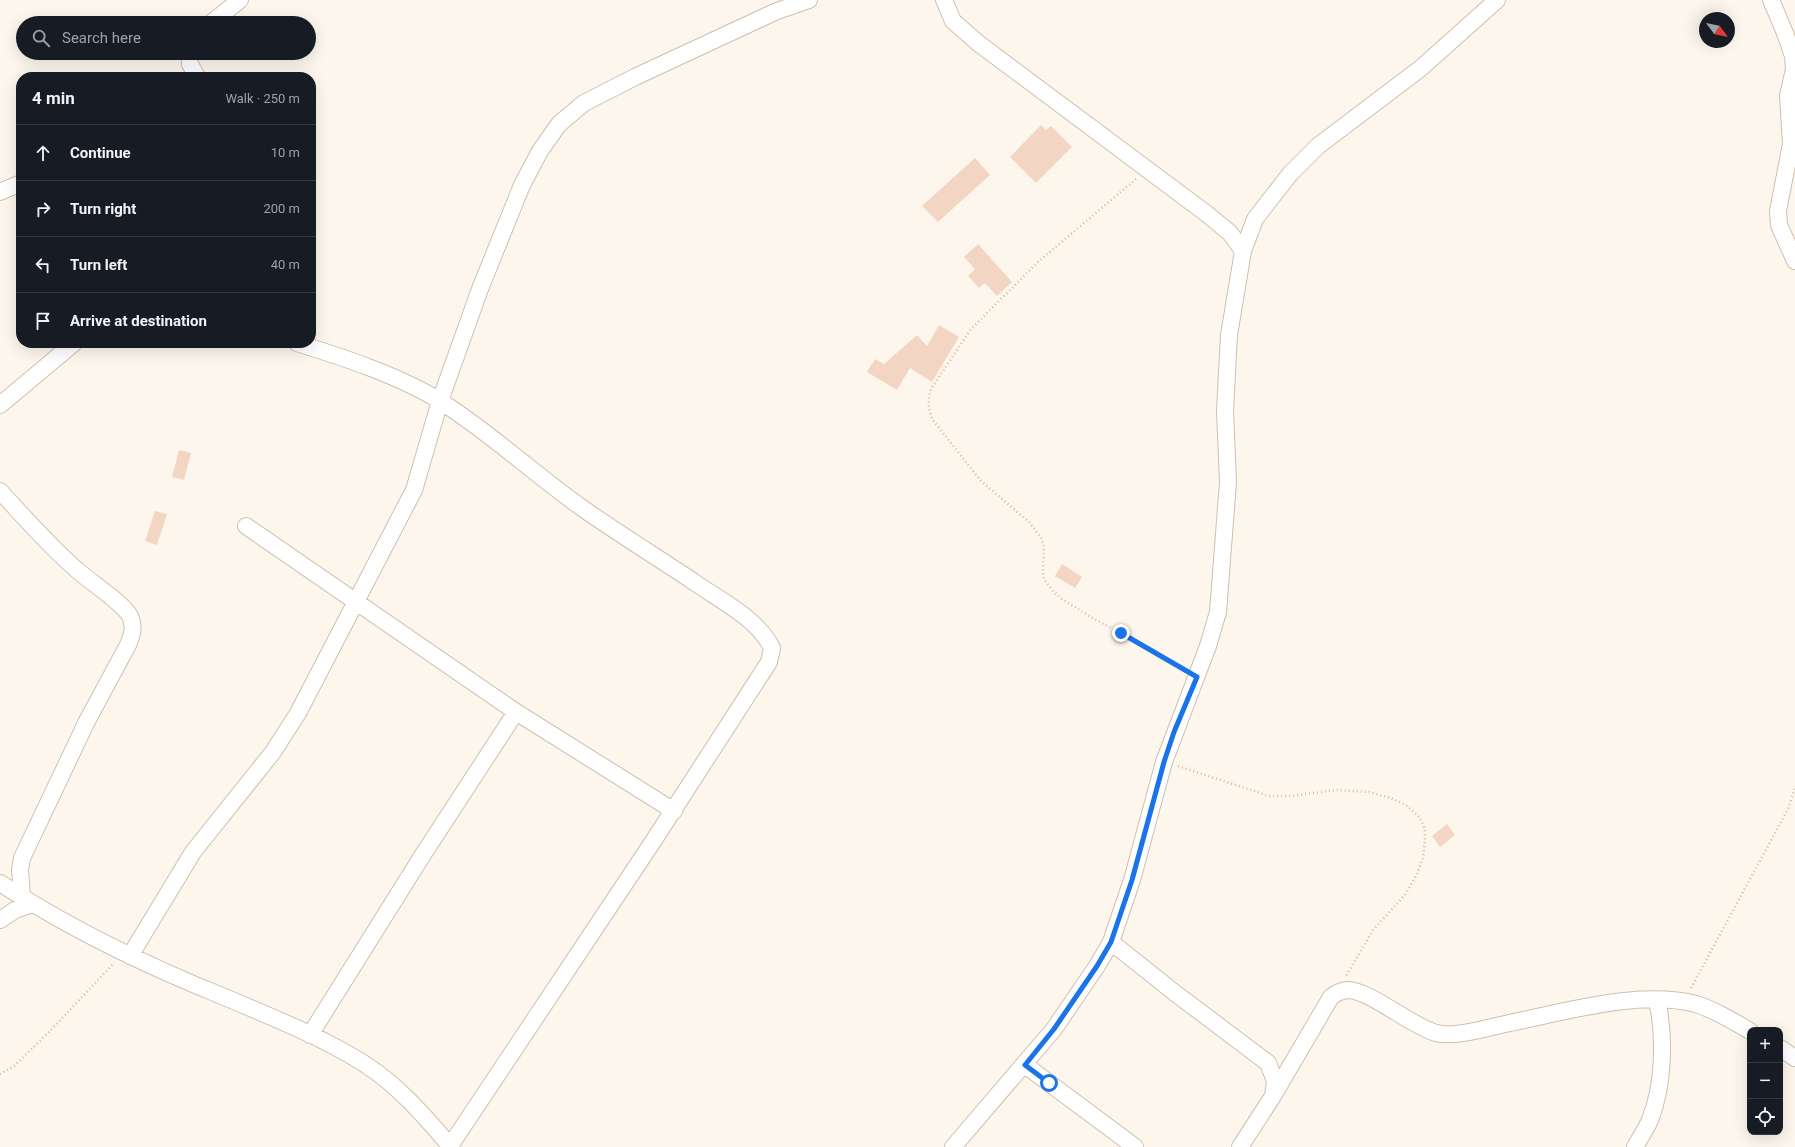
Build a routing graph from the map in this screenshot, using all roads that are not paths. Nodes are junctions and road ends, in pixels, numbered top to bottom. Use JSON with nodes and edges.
{"nodes":[{"id":1,"x":240,"y":0,"type":"edge"},
{"id":2,"x":809,"y":0,"type":"edge"},
{"id":3,"x":944,"y":0,"type":"edge"},
{"id":4,"x":1497,"y":0,"type":"edge"},
{"id":5,"x":1771,"y":0,"type":"edge"},
{"id":6,"x":220,"y":16,"type":"edge"},
{"id":7,"x":190,"y":60,"type":"edge"},
{"id":8,"x":194,"y":72,"type":"edge"},
{"id":9,"x":16,"y":185,"type":"edge"},
{"id":10,"x":0,"y":192,"type":"edge"},
{"id":11,"x":1243,"y":251,"type":"junction"},
{"id":12,"x":1795,"y":261,"type":"edge"},
{"id":13,"x":68,"y":348,"type":"edge"},
{"id":14,"x":313,"y":348,"type":"edge"},
{"id":15,"x":440,"y":401,"type":"junction"},
{"id":16,"x":0,"y":405,"type":"edge"},
{"id":17,"x":0,"y":491,"type":"edge"},
{"id":18,"x":246,"y":526,"type":"dead end"},
{"id":19,"x":356,"y":603,"type":"junction"},
{"id":20,"x":516,"y":712,"type":"junction"},
{"id":21,"x":674,"y":811,"type":"junction"},
{"id":22,"x":0,"y":883,"type":"edge"},
{"id":23,"x":27,"y":900,"type":"junction"},
{"id":24,"x":0,"y":920,"type":"edge"},
{"id":25,"x":1111,"y":942,"type":"junction"},
{"id":26,"x":128,"y":955,"type":"junction"},
{"id":27,"x":1657,"y":1000,"type":"junction"},
{"id":28,"x":1747,"y":1029,"type":"edge"},
{"id":29,"x":310,"y":1035,"type":"junction"},
{"id":30,"x":1783,"y":1050,"type":"edge"},
{"id":31,"x":1795,"y":1058,"type":"edge"},
{"id":32,"x":1025,"y":1065,"type":"junction"},
{"id":33,"x":1273,"y":1096,"type":"junction"},
{"id":34,"x":451,"y":1147,"type":"edge"},
{"id":35,"x":953,"y":1147,"type":"edge"},
{"id":36,"x":1134,"y":1147,"type":"edge"},
{"id":37,"x":1240,"y":1147,"type":"edge"},
{"id":38,"x":1635,"y":1147,"type":"edge"}],
"edges":[{"from":1,"to":6,"type":"street"},
{"from":2,"to":15,"type":"street"},
{"from":3,"to":11,"type":"street"},
{"from":4,"to":11,"type":"street"},
{"from":5,"to":12,"type":"street"},
{"from":7,"to":8,"type":"street"},
{"from":9,"to":10,"type":"street"},
{"from":11,"to":25,"type":"street"},
{"from":13,"to":16,"type":"street"},
{"from":14,"to":15,"type":"street"},
{"from":15,"to":19,"type":"street"},
{"from":15,"to":21,"type":"street"},
{"from":17,"to":23,"type":"street"},
{"from":18,"to":19,"type":"street"},
{"from":19,"to":20,"type":"street"},
{"from":19,"to":26,"type":"street"},
{"from":20,"to":21,"type":"street"},
{"from":20,"to":29,"type":"street"},
{"from":21,"to":34,"type":"street"},
{"from":22,"to":23,"type":"street"},
{"from":23,"to":24,"type":"street"},
{"from":23,"to":26,"type":"street"},
{"from":25,"to":32,"type":"street"},
{"from":25,"to":33,"type":"street"},
{"from":26,"to":29,"type":"street"},
{"from":27,"to":28,"type":"street"},
{"from":27,"to":33,"type":"street"},
{"from":27,"to":38,"type":"street"},
{"from":29,"to":34,"type":"street"},
{"from":30,"to":31,"type":"street"},
{"from":32,"to":35,"type":"street"},
{"from":32,"to":36,"type":"street"},
{"from":33,"to":37,"type":"street"}]}
